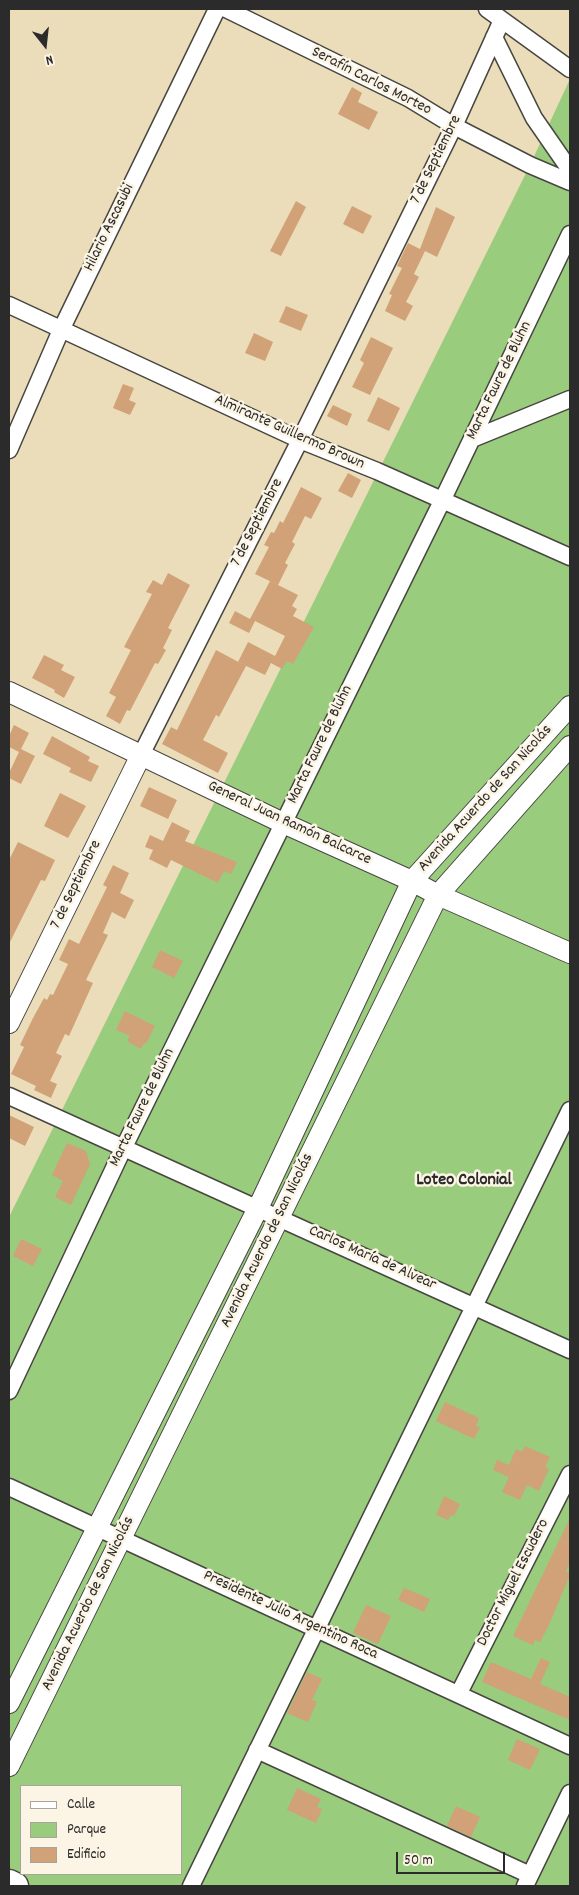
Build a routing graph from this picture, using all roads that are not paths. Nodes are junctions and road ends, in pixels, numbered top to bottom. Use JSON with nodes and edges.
{"nodes":[{"id":1,"x":217,"y":9,"type":"edge"},
{"id":2,"x":226,"y":9,"type":"edge"},
{"id":3,"x":487,"y":9,"type":"edge"},
{"id":4,"x":502,"y":20,"type":"junction"},
{"id":5,"x":494,"y":37,"type":"junction"},
{"id":6,"x":570,"y":69,"type":"edge"},
{"id":7,"x":454,"y":126,"type":"junction"},
{"id":8,"x":570,"y":170,"type":"edge"},
{"id":9,"x":570,"y":182,"type":"edge"},
{"id":10,"x":570,"y":234,"type":"edge"},
{"id":11,"x":9,"y":305,"type":"edge"},
{"id":12,"x":61,"y":330,"type":"junction"},
{"id":13,"x":570,"y":399,"type":"edge"},
{"id":14,"x":472,"y":439,"type":"junction"},
{"id":15,"x":300,"y":440,"type":"junction"},
{"id":16,"x":9,"y":450,"type":"edge"},
{"id":17,"x":442,"y":501,"type":"junction"},
{"id":18,"x":570,"y":557,"type":"edge"},
{"id":19,"x":9,"y":692,"type":"edge"},
{"id":20,"x":570,"y":706,"type":"edge"},
{"id":21,"x":570,"y":746,"type":"edge"},
{"id":22,"x":141,"y":755,"type":"junction"},
{"id":23,"x":283,"y":822,"type":"junction"},
{"id":24,"x":412,"y":881,"type":"junction"},
{"id":25,"x":438,"y":895,"type":"junction"},
{"id":26,"x":570,"y":953,"type":"edge"},
{"id":27,"x":9,"y":1023,"type":"edge"},
{"id":28,"x":9,"y":1096,"type":"edge"},
{"id":29,"x":570,"y":1110,"type":"edge"},
{"id":30,"x":123,"y":1149,"type":"junction"},
{"id":31,"x":258,"y":1208,"type":"junction"},
{"id":32,"x":280,"y":1218,"type":"junction"},
{"id":33,"x":476,"y":1306,"type":"junction"},
{"id":34,"x":570,"y":1350,"type":"edge"},
{"id":35,"x":9,"y":1391,"type":"edge"},
{"id":36,"x":570,"y":1474,"type":"edge"},
{"id":37,"x":9,"y":1486,"type":"edge"},
{"id":38,"x":96,"y":1527,"type":"junction"},
{"id":39,"x":121,"y":1538,"type":"junction"},
{"id":40,"x":316,"y":1628,"type":"junction"},
{"id":41,"x":459,"y":1693,"type":"junction"},
{"id":42,"x":9,"y":1703,"type":"edge"},
{"id":43,"x":570,"y":1746,"type":"edge"},
{"id":44,"x":257,"y":1750,"type":"junction"},
{"id":45,"x":9,"y":1766,"type":"edge"},
{"id":46,"x":570,"y":1793,"type":"edge"},
{"id":47,"x":528,"y":1881,"type":"edge"},
{"id":48,"x":9,"y":1883,"type":"edge"},
{"id":49,"x":15,"y":1886,"type":"edge"},
{"id":50,"x":191,"y":1886,"type":"edge"}],
"edges":[{"from":1,"to":12,"type":"street","name":"Hilario Ascasubi"},
{"from":2,"to":7,"type":"street","name":"Serafín Carlos Morteo"},
{"from":3,"to":4,"type":"street"},
{"from":4,"to":5,"type":"street","name":"7 de Septiembre"},
{"from":4,"to":6,"type":"street"},
{"from":5,"to":7,"type":"street","name":"7 de Septiembre"},
{"from":5,"to":8,"type":"street"},
{"from":7,"to":9,"type":"street","name":"Serafín Carlos Morteo"},
{"from":7,"to":15,"type":"street","name":"7 de Septiembre"},
{"from":10,"to":14,"type":"street","name":"Marta Faure de Bluhn"},
{"from":11,"to":12,"type":"street","name":"Almirante Guillermo Brown"},
{"from":12,"to":15,"type":"street","name":"Almirante Guillermo Brown"},
{"from":12,"to":16,"type":"street","name":"Hilario Ascasubi"},
{"from":13,"to":14,"type":"street"},
{"from":14,"to":17,"type":"street","name":"Marta Faure de Bluhn"},
{"from":15,"to":17,"type":"street","name":"Almirante Guillermo Brown"},
{"from":15,"to":22,"type":"street","name":"7 de Septiembre"},
{"from":17,"to":18,"type":"street","name":"Almirante Guillermo Brown"},
{"from":17,"to":23,"type":"street","name":"Marta Faure de Bluhn"},
{"from":19,"to":22,"type":"street","name":"General Juan Ramón Balcarce"},
{"from":20,"to":24,"type":"street","name":"Avenida Acuerdo de San Nicolás"},
{"from":21,"to":25,"type":"street","name":"Avenida Acuerdo de San Nicolás"},
{"from":22,"to":23,"type":"street","name":"General Juan Ramón Balcarce"},
{"from":22,"to":27,"type":"street","name":"7 de Septiembre"},
{"from":23,"to":24,"type":"street","name":"General Juan Ramón Balcarce"},
{"from":23,"to":30,"type":"street","name":"Marta Faure de Bluhn"},
{"from":24,"to":25,"type":"street","name":"General Juan Ramón Balcarce"},
{"from":24,"to":31,"type":"street","name":"Avenida Acuerdo de San Nicolás"},
{"from":25,"to":26,"type":"street","name":"General Juan Ramón Balcarce"},
{"from":25,"to":32,"type":"street","name":"Avenida Acuerdo de San Nicolás"},
{"from":28,"to":30,"type":"street","name":"Carlos María de Alvear"},
{"from":29,"to":33,"type":"street"},
{"from":30,"to":31,"type":"street","name":"Carlos María de Alvear"},
{"from":30,"to":35,"type":"street","name":"Marta Faure de Bluhn"},
{"from":31,"to":32,"type":"street","name":"Carlos María de Alvear"},
{"from":31,"to":38,"type":"street","name":"Avenida Acuerdo de San Nicolás"},
{"from":32,"to":33,"type":"street","name":"Carlos María de Alvear"},
{"from":32,"to":39,"type":"street","name":"Avenida Acuerdo de San Nicolás"},
{"from":33,"to":34,"type":"street","name":"Carlos María de Alvear"},
{"from":33,"to":40,"type":"street"},
{"from":36,"to":41,"type":"street","name":"Doctor Miguel Escudero"},
{"from":37,"to":38,"type":"street","name":"Presidente Julio Argentino Roca"},
{"from":38,"to":39,"type":"street","name":"Presidente Julio Argentino Roca"},
{"from":38,"to":42,"type":"street","name":"Avenida Acuerdo de San Nicolás"},
{"from":39,"to":40,"type":"street","name":"Presidente Julio Argentino Roca"},
{"from":39,"to":45,"type":"street","name":"Avenida Acuerdo de San Nicolás"},
{"from":40,"to":41,"type":"street","name":"Presidente Julio Argentino Roca"},
{"from":40,"to":44,"type":"street"},
{"from":41,"to":43,"type":"street","name":"Presidente Julio Argentino Roca"},
{"from":44,"to":47,"type":"street"},
{"from":44,"to":50,"type":"street"},
{"from":46,"to":47,"type":"street"},
{"from":48,"to":49,"type":"main road"}]}
